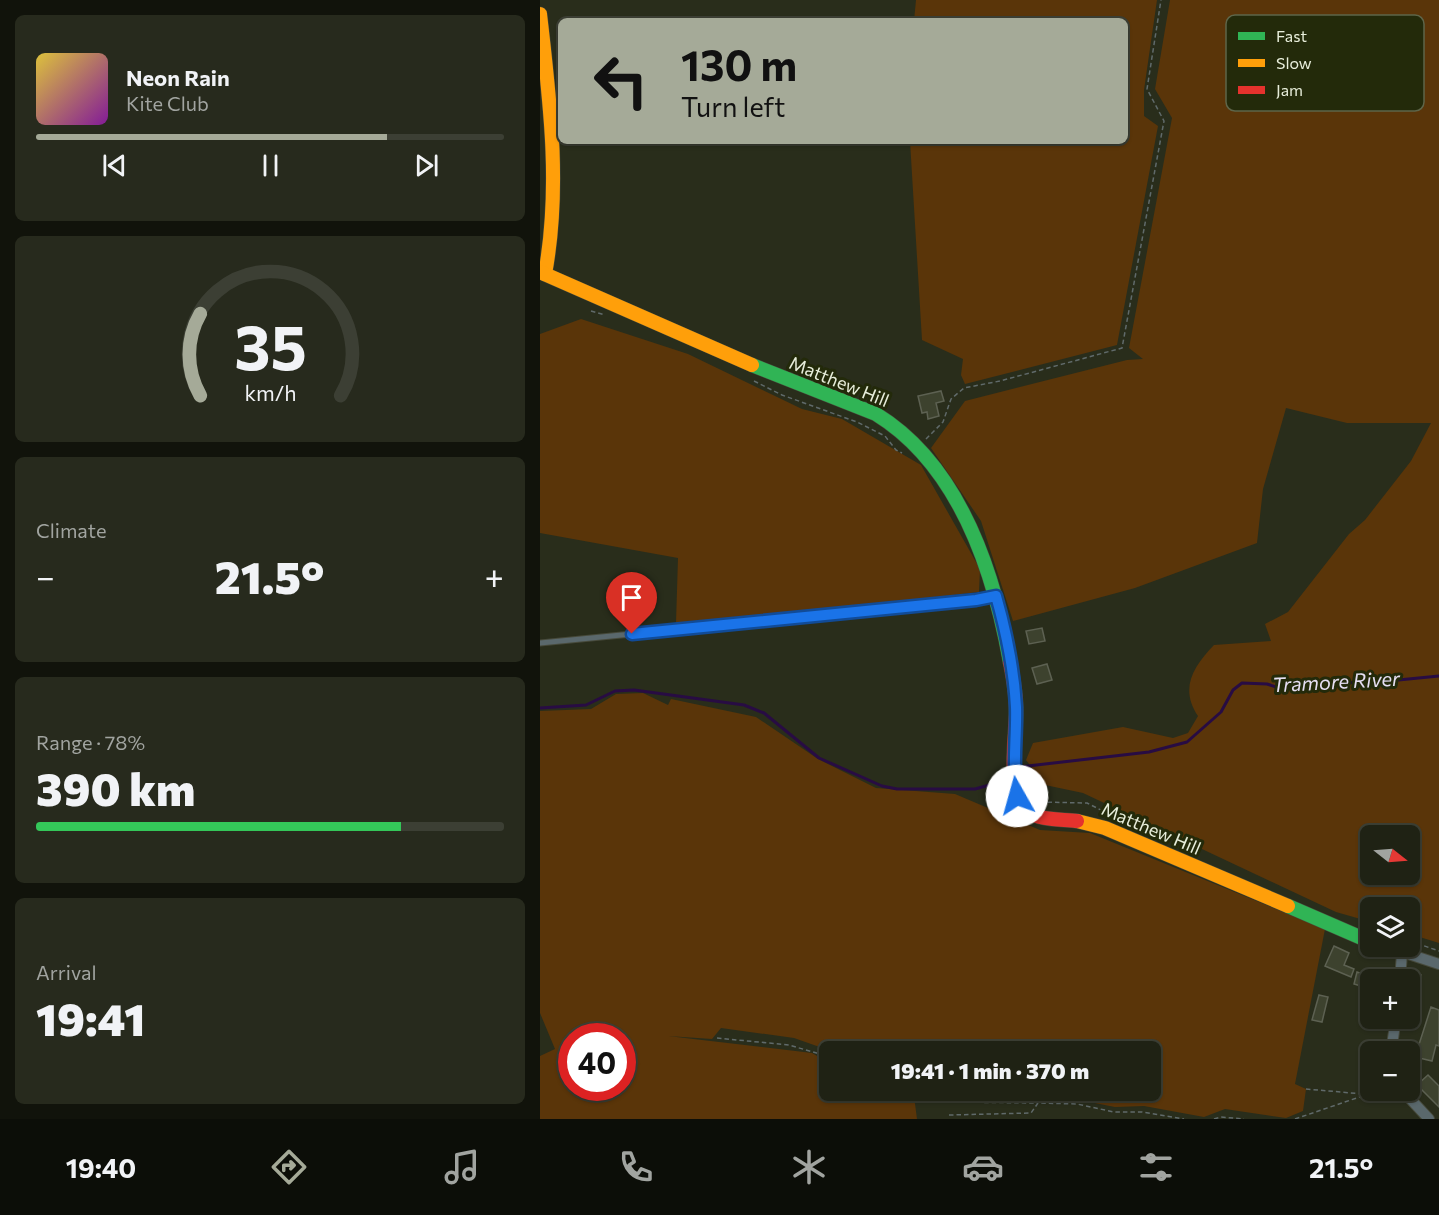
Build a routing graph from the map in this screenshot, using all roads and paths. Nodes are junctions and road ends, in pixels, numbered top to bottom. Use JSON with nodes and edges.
{"nodes":[{"id":1,"x":1161,"y":0,"type":"edge"},
{"id":2,"x":540,"y":14,"type":"edge"},
{"id":3,"x":543,"y":273,"type":"edge"},
{"id":4,"x":591,"y":310,"type":"dead end"},
{"id":5,"x":612,"y":318,"type":"dead end"},
{"id":6,"x":750,"y":379,"type":"dead end"},
{"id":7,"x":916,"y":447,"type":"junction"},
{"id":8,"x":996,"y":596,"type":"junction"},
{"id":9,"x":540,"y":643,"type":"edge"},
{"id":10,"x":1360,"y":937,"type":"edge"},
{"id":11,"x":1420,"y":944,"type":"edge"},
{"id":12,"x":1439,"y":951,"type":"edge"},
{"id":13,"x":1415,"y":957,"type":"edge"},
{"id":14,"x":1439,"y":964,"type":"edge"},
{"id":15,"x":717,"y":1038,"type":"dead end"},
{"id":16,"x":819,"y":1054,"type":"edge"},
{"id":17,"x":1306,"y":1089,"type":"dead end"},
{"id":18,"x":1360,"y":1095,"type":"edge"},
{"id":19,"x":1360,"y":1096,"type":"edge"},
{"id":20,"x":947,"y":1101,"type":"edge"},
{"id":21,"x":1412,"y":1101,"type":"edge"},
{"id":22,"x":1038,"y":1102,"type":"junction"},
{"id":23,"x":949,"y":1115,"type":"dead end"},
{"id":24,"x":1184,"y":1119,"type":"edge"},
{"id":25,"x":1214,"y":1119,"type":"edge"},
{"id":26,"x":1244,"y":1119,"type":"edge"},
{"id":27,"x":1295,"y":1119,"type":"edge"},
{"id":28,"x":1429,"y":1119,"type":"edge"}],
"edges":[{"from":1,"to":7,"type":"path"},
{"from":2,"to":3,"type":"street"},
{"from":3,"to":7,"type":"street","name":"Matthew Hill"},
{"from":4,"to":5,"type":"path"},
{"from":6,"to":7,"type":"path"},
{"from":7,"to":8,"type":"street","name":"Matthew Hill"},
{"from":8,"to":9,"type":"lane"},
{"from":8,"to":10,"type":"street","name":"Matthew Hill"},
{"from":11,"to":12,"type":"path"},
{"from":13,"to":14,"type":"street"},
{"from":15,"to":16,"type":"path"},
{"from":17,"to":18,"type":"path"},
{"from":19,"to":27,"type":"path"},
{"from":20,"to":22,"type":"path"},
{"from":21,"to":28,"type":"street"},
{"from":22,"to":23,"type":"path"},
{"from":22,"to":24,"type":"path"},
{"from":25,"to":26,"type":"path"}]}
